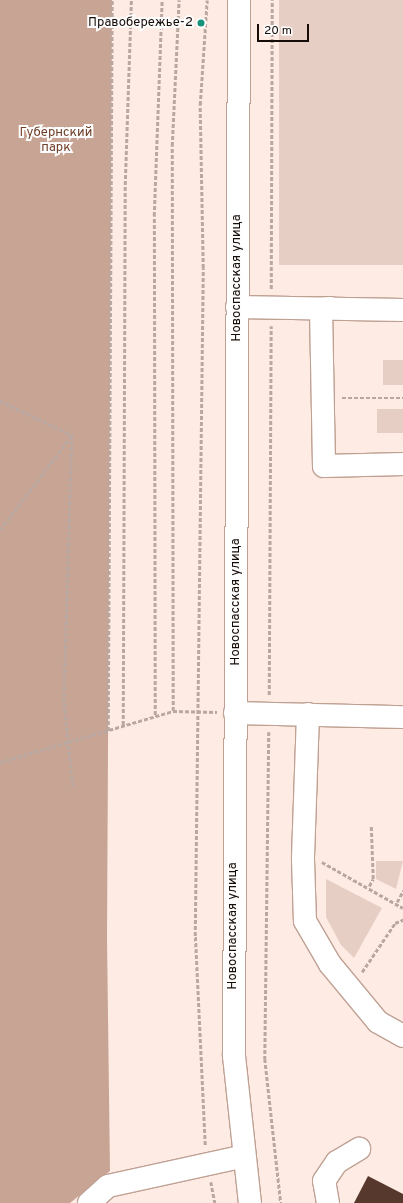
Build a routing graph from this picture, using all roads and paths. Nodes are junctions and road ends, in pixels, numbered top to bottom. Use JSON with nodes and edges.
{"nodes":[{"id":1,"x":112,"y":0,"type":"edge"},
{"id":2,"x":131,"y":0,"type":"edge"},
{"id":3,"x":162,"y":0,"type":"edge"},
{"id":4,"x":179,"y":0,"type":"edge"},
{"id":5,"x":207,"y":0,"type":"edge"},
{"id":6,"x":239,"y":0,"type":"edge"},
{"id":7,"x":272,"y":0,"type":"edge"},
{"id":8,"x":237,"y":307,"type":"junction"},
{"id":9,"x":271,"y":308,"type":"junction"},
{"id":10,"x":330,"y":308,"type":"junction"},
{"id":11,"x":403,"y":310,"type":"edge"},
{"id":12,"x":340,"y":398,"type":"dead end"},
{"id":13,"x":403,"y":398,"type":"edge"},
{"id":14,"x":0,"y":401,"type":"edge"},
{"id":15,"x":72,"y":435,"type":"junction"},
{"id":16,"x":403,"y":464,"type":"edge"},
{"id":17,"x":0,"y":530,"type":"edge"},
{"id":18,"x":173,"y":711,"type":"junction"},
{"id":19,"x":199,"y":712,"type":"junction"},
{"id":20,"x":269,"y":712,"type":"junction"},
{"id":21,"x":235,"y":713,"type":"junction"},
{"id":22,"x":308,"y":714,"type":"junction"},
{"id":23,"x":155,"y":715,"type":"junction"},
{"id":24,"x":403,"y":717,"type":"edge"},
{"id":25,"x":123,"y":725,"type":"junction"},
{"id":26,"x":108,"y":731,"type":"junction"},
{"id":27,"x":69,"y":744,"type":"junction"},
{"id":28,"x":0,"y":762,"type":"edge"},
{"id":29,"x":74,"y":786,"type":"dead end"},
{"id":30,"x":371,"y":825,"type":"dead end"},
{"id":31,"x":303,"y":852,"type":"junction"},
{"id":32,"x":369,"y":886,"type":"junction"},
{"id":33,"x":403,"y":892,"type":"edge"},
{"id":34,"x":398,"y":902,"type":"junction"},
{"id":35,"x":403,"y":908,"type":"edge"},
{"id":36,"x":403,"y":920,"type":"edge"},
{"id":37,"x":350,"y":989,"type":"junction"},
{"id":38,"x":403,"y":1036,"type":"edge"},
{"id":39,"x":359,"y":1149,"type":"dead end"},
{"id":40,"x":244,"y":1156,"type":"junction"},
{"id":41,"x":207,"y":1163,"type":"junction"},
{"id":42,"x":89,"y":1203,"type":"edge"},
{"id":43,"x":215,"y":1203,"type":"edge"},
{"id":44,"x":250,"y":1203,"type":"edge"},
{"id":45,"x":281,"y":1203,"type":"edge"},
{"id":46,"x":328,"y":1203,"type":"edge"}],
"edges":[{"from":1,"to":26,"type":"path"},
{"from":2,"to":25,"type":"path"},
{"from":3,"to":23,"type":"path"},
{"from":4,"to":18,"type":"path"},
{"from":5,"to":19,"type":"path"},
{"from":6,"to":8,"type":"street","name":"Новоспасская улица"},
{"from":7,"to":9,"type":"path"},
{"from":8,"to":9,"type":"street"},
{"from":8,"to":21,"type":"street","name":"Новоспасская улица"},
{"from":9,"to":10,"type":"street"},
{"from":9,"to":20,"type":"path"},
{"from":10,"to":11,"type":"street"},
{"from":10,"to":16,"type":"street"},
{"from":12,"to":13,"type":"path"},
{"from":14,"to":15,"type":"path"},
{"from":15,"to":17,"type":"path"},
{"from":15,"to":27,"type":"path"},
{"from":18,"to":19,"type":"path"},
{"from":18,"to":23,"type":"path"},
{"from":19,"to":21,"type":"path"},
{"from":19,"to":41,"type":"path"},
{"from":20,"to":21,"type":"street"},
{"from":20,"to":22,"type":"street"},
{"from":20,"to":45,"type":"path"},
{"from":21,"to":40,"type":"street","name":"Новоспасская улица"},
{"from":22,"to":24,"type":"street"},
{"from":22,"to":31,"type":"street"},
{"from":23,"to":25,"type":"path"},
{"from":25,"to":26,"type":"path"},
{"from":26,"to":27,"type":"path"},
{"from":27,"to":28,"type":"path"},
{"from":27,"to":29,"type":"path"},
{"from":30,"to":32,"type":"path"},
{"from":31,"to":32,"type":"path"},
{"from":31,"to":37,"type":"street"},
{"from":32,"to":34,"type":"path"},
{"from":33,"to":34,"type":"path"},
{"from":34,"to":35,"type":"path"},
{"from":36,"to":37,"type":"path"},
{"from":37,"to":38,"type":"street"},
{"from":39,"to":46,"type":"street"},
{"from":40,"to":41,"type":"street"},
{"from":40,"to":44,"type":"street","name":"Новоспасская улица"},
{"from":41,"to":42,"type":"street"},
{"from":41,"to":43,"type":"path"}]}
